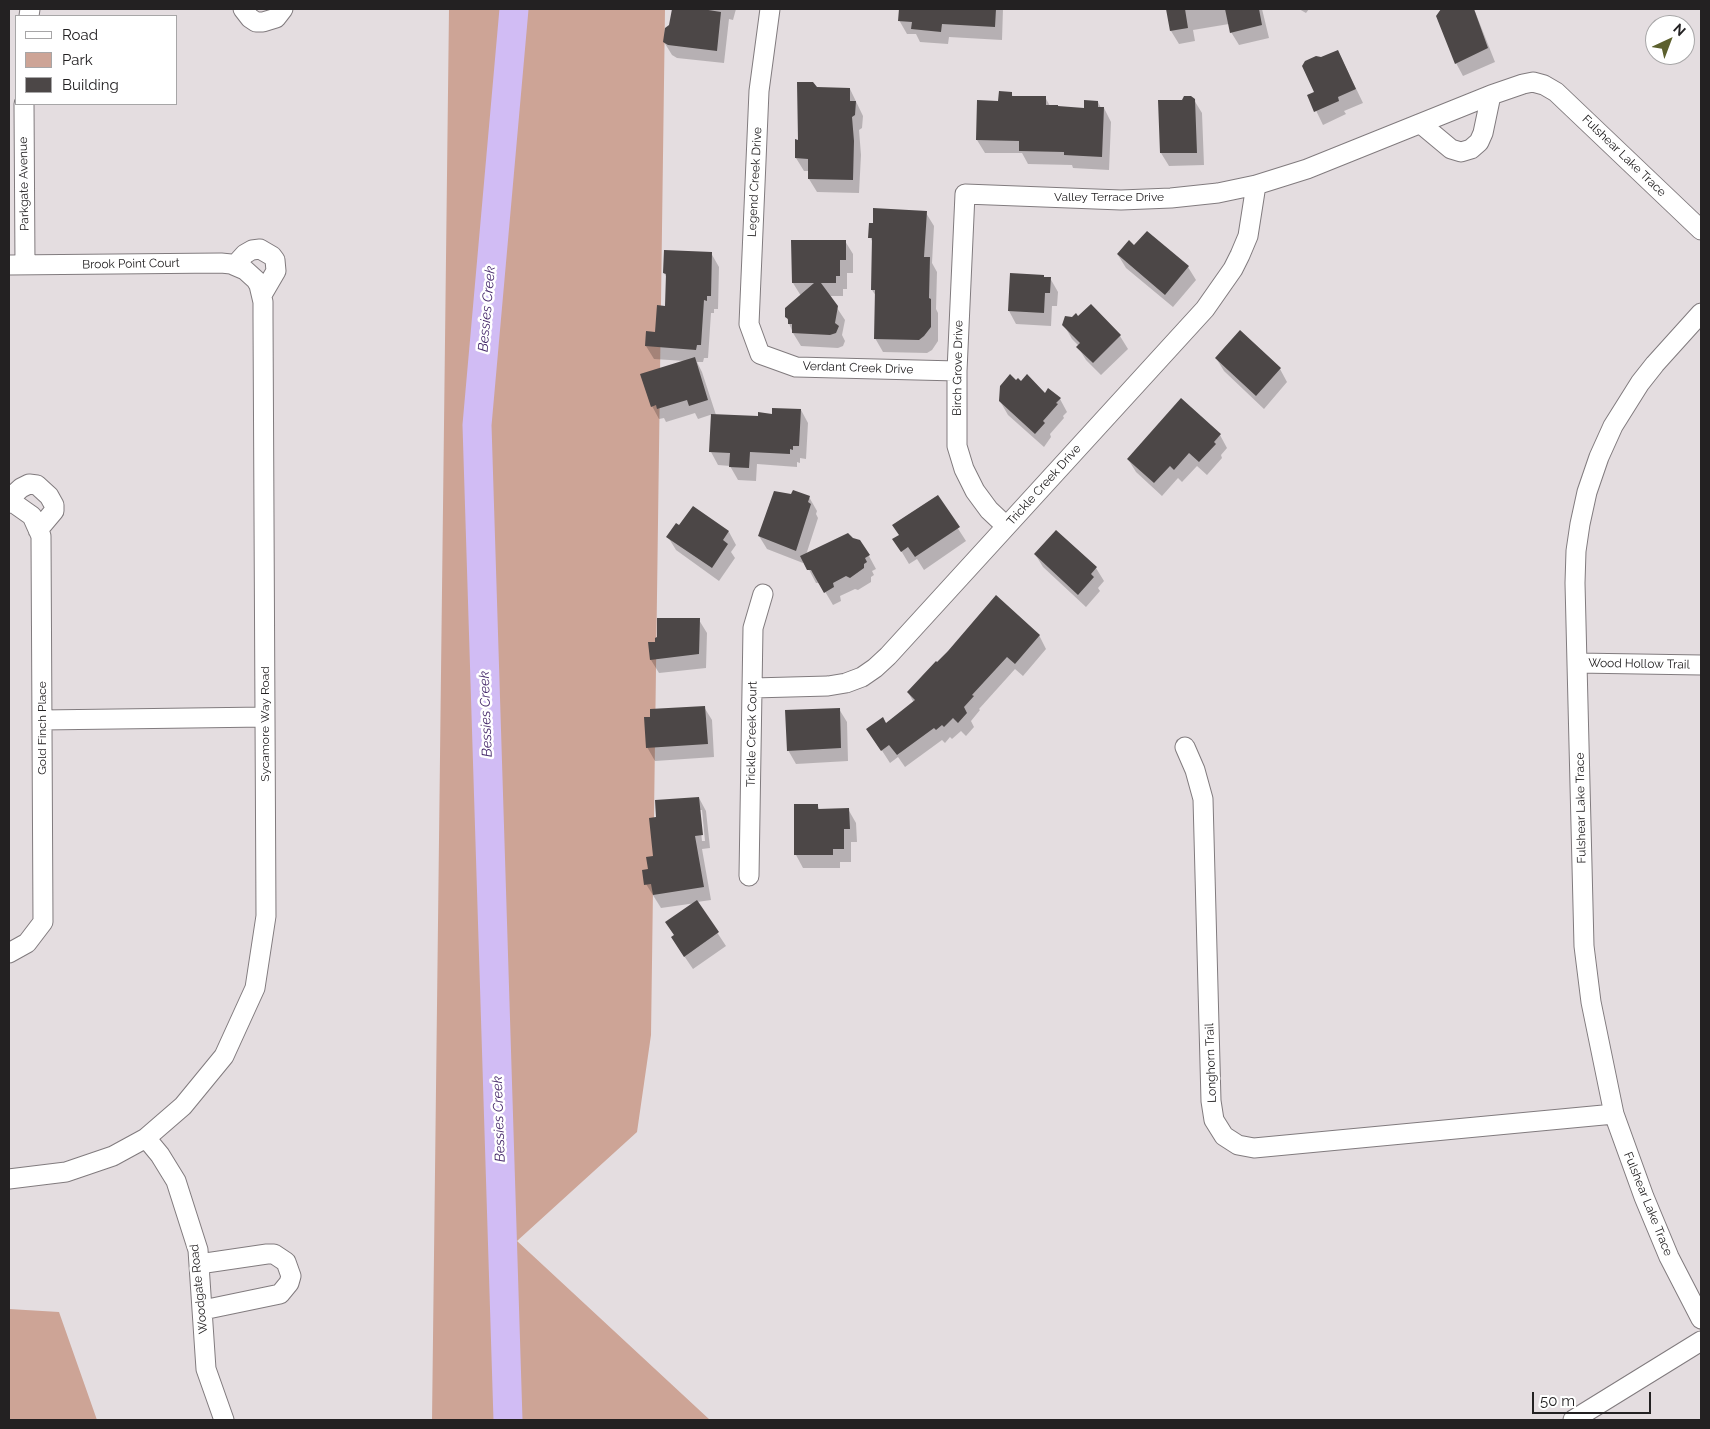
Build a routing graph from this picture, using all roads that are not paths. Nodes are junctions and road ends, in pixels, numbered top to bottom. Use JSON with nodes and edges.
{"nodes":[{"id":1,"x":243,"y":9,"type":"edge"},
{"id":2,"x":282,"y":9,"type":"edge"},
{"id":3,"x":770,"y":9,"type":"edge"},
{"id":4,"x":1544,"y":85,"type":"joint"},
{"id":5,"x":1491,"y":95,"type":"junction"},
{"id":6,"x":24,"y":105,"type":"edge"},
{"id":7,"x":1420,"y":124,"type":"junction"},
{"id":8,"x":1256,"y":185,"type":"junction"},
{"id":9,"x":964,"y":194,"type":"joint"},
{"id":10,"x":1701,"y":230,"type":"edge"},
{"id":11,"x":17,"y":265,"type":"edge"},
{"id":12,"x":243,"y":270,"type":"junction"},
{"id":13,"x":262,"y":294,"type":"junction"},
{"id":14,"x":1701,"y":313,"type":"edge"},
{"id":15,"x":760,"y":354,"type":"joint"},
{"id":16,"x":957,"y":371,"type":"junction"},
{"id":17,"x":9,"y":499,"type":"edge"},
{"id":18,"x":9,"y":503,"type":"edge"},
{"id":19,"x":1006,"y":526,"type":"junction"},
{"id":20,"x":38,"y":530,"type":"junction"},
{"id":21,"x":763,"y":594,"type":"dead end"},
{"id":22,"x":1577,"y":662,"type":"junction"},
{"id":23,"x":1701,"y":665,"type":"edge"},
{"id":24,"x":753,"y":688,"type":"junction"},
{"id":25,"x":265,"y":717,"type":"junction"},
{"id":26,"x":42,"y":720,"type":"junction"},
{"id":27,"x":1185,"y":747,"type":"dead end"},
{"id":28,"x":749,"y":876,"type":"dead end"},
{"id":29,"x":9,"y":952,"type":"edge"},
{"id":30,"x":1614,"y":1114,"type":"junction"},
{"id":31,"x":146,"y":1138,"type":"junction"},
{"id":32,"x":9,"y":1179,"type":"edge"},
{"id":33,"x":199,"y":1264,"type":"junction"},
{"id":34,"x":203,"y":1310,"type":"junction"},
{"id":35,"x":1701,"y":1319,"type":"edge"},
{"id":36,"x":1701,"y":1340,"type":"edge"},
{"id":37,"x":224,"y":1420,"type":"edge"},
{"id":38,"x":1573,"y":1420,"type":"edge"}],
"edges":[{"from":1,"to":2,"type":"street"},
{"from":3,"to":15,"type":"street","name":"Legend Creek Drive"},
{"from":4,"to":5,"type":"street","name":"Valley Terrace Drive"},
{"from":4,"to":10,"type":"street","name":"Fulshear Lake Trace"},
{"from":5,"to":7,"type":"street","name":"Valley Terrace Drive"},
{"from":5,"to":7,"type":"street"},
{"from":6,"to":11,"type":"street","name":"Parkgate Avenue"},
{"from":7,"to":8,"type":"street","name":"Valley Terrace Drive"},
{"from":8,"to":9,"type":"street","name":"Valley Terrace Drive"},
{"from":8,"to":19,"type":"street","name":"Trickle Creek Drive"},
{"from":9,"to":16,"type":"street","name":"Birch Grove Drive"},
{"from":11,"to":12,"type":"street","name":"Brook Point Court"},
{"from":12,"to":13,"type":"street","name":"Sycamore Way Road"},
{"from":12,"to":13,"type":"street"},
{"from":13,"to":25,"type":"street","name":"Sycamore Way Road"},
{"from":14,"to":22,"type":"street","name":"Fulshear Lake Trace"},
{"from":15,"to":16,"type":"street","name":"Verdant Creek Drive"},
{"from":16,"to":19,"type":"street","name":"Birch Grove Drive"},
{"from":17,"to":20,"type":"street"},
{"from":18,"to":20,"type":"street","name":"Gold Finch Place"},
{"from":19,"to":24,"type":"street","name":"Trickle Creek Drive"},
{"from":20,"to":26,"type":"street","name":"Gold Finch Place"},
{"from":21,"to":24,"type":"street","name":"Trickle Creek Court"},
{"from":22,"to":23,"type":"street","name":"Wood Hollow Trail"},
{"from":22,"to":30,"type":"street","name":"Fulshear Lake Trace"},
{"from":24,"to":28,"type":"street","name":"Trickle Creek Court"},
{"from":25,"to":26,"type":"street"},
{"from":25,"to":31,"type":"street","name":"Sycamore Way Road"},
{"from":26,"to":29,"type":"street","name":"Gold Finch Place"},
{"from":27,"to":30,"type":"street","name":"Longhorn Trail"},
{"from":30,"to":35,"type":"street","name":"Fulshear Lake Trace"},
{"from":31,"to":32,"type":"street","name":"Sycamore Way Road"},
{"from":31,"to":33,"type":"street","name":"Woodgate Road"},
{"from":33,"to":34,"type":"street","name":"Woodgate Road"},
{"from":33,"to":34,"type":"street"},
{"from":34,"to":37,"type":"street","name":"Woodgate Road"},
{"from":36,"to":38,"type":"street"}]}
